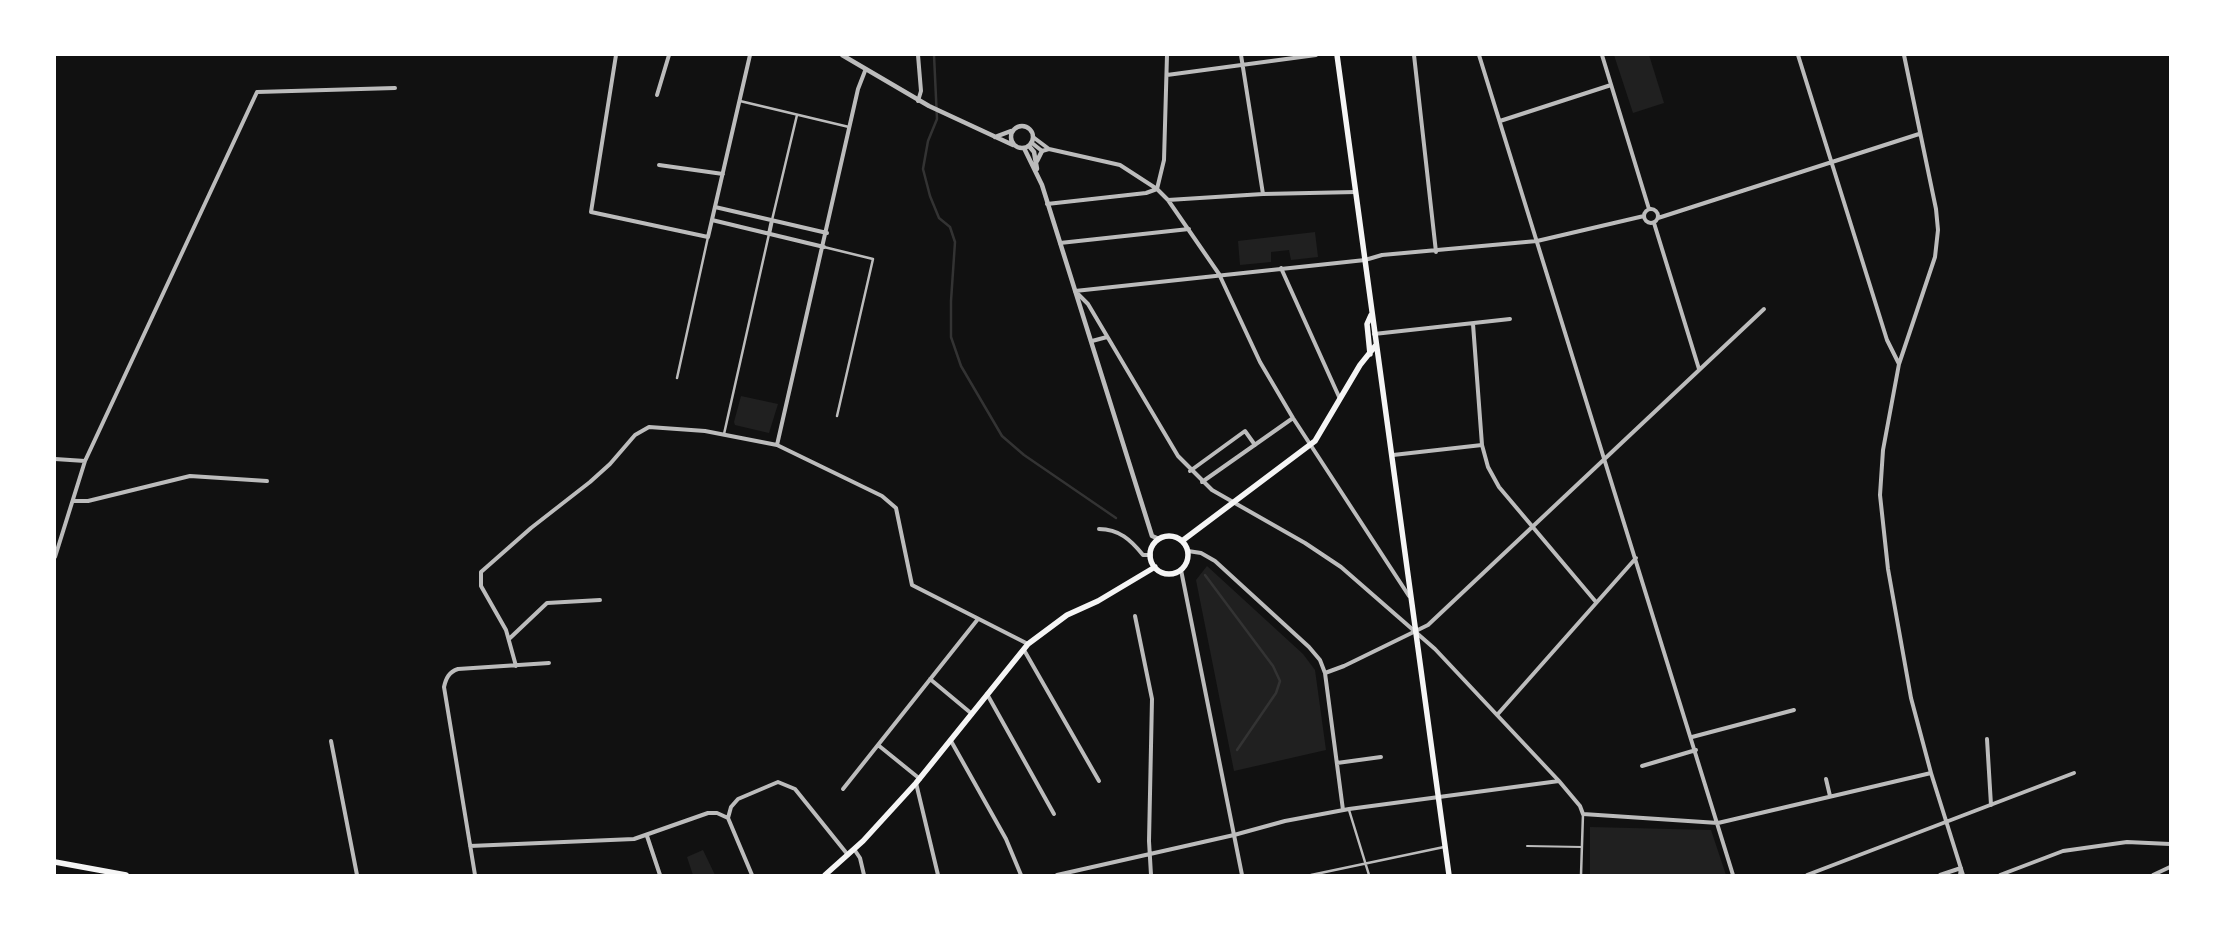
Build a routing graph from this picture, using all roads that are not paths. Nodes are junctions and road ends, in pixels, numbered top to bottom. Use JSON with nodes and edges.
{"nodes":[{"id":1,"x":616,"y":55,"type":"edge"},
{"id":2,"x":669,"y":55,"type":"edge"},
{"id":3,"x":750,"y":55,"type":"edge"},
{"id":4,"x":842,"y":55,"type":"edge"},
{"id":5,"x":918,"y":55,"type":"edge"},
{"id":6,"x":1167,"y":55,"type":"edge"},
{"id":7,"x":1241,"y":55,"type":"edge"},
{"id":8,"x":1316,"y":55,"type":"edge"},
{"id":9,"x":1337,"y":55,"type":"edge"},
{"id":10,"x":1414,"y":55,"type":"edge"},
{"id":11,"x":1479,"y":55,"type":"edge"},
{"id":12,"x":1602,"y":55,"type":"edge"},
{"id":13,"x":1798,"y":55,"type":"edge"},
{"id":14,"x":1904,"y":55,"type":"edge"},
{"id":15,"x":1242,"y":66,"type":"junction"},
{"id":16,"x":865,"y":71,"type":"junction"},
{"id":17,"x":1167,"y":75,"type":"junction"},
{"id":18,"x":1611,"y":85,"type":"junction"},
{"id":19,"x":395,"y":88,"type":"dead end"},
{"id":20,"x":656,"y":95,"type":"dead end"},
{"id":21,"x":739,"y":101,"type":"junction"},
{"id":22,"x":918,"y":101,"type":"junction"},
{"id":23,"x":797,"y":115,"type":"junction"},
{"id":24,"x":1500,"y":121,"type":"junction"},
{"id":25,"x":850,"y":128,"type":"junction"},
{"id":26,"x":1013,"y":130,"type":"junction"},
{"id":27,"x":1919,"y":134,"type":"junction"},
{"id":28,"x":995,"y":137,"type":"junction"},
{"id":29,"x":1033,"y":137,"type":"junction"},
{"id":30,"x":1013,"y":145,"type":"junction"},
{"id":31,"x":1028,"y":146,"type":"junction"},
{"id":32,"x":1049,"y":149,"type":"junction"},
{"id":33,"x":1042,"y":151,"type":"junction"},
{"id":34,"x":1831,"y":162,"type":"junction"},
{"id":35,"x":659,"y":165,"type":"dead end"},
{"id":36,"x":1036,"y":165,"type":"junction"},
{"id":37,"x":722,"y":174,"type":"junction"},
{"id":38,"x":1038,"y":175,"type":"junction"},
{"id":39,"x":1158,"y":189,"type":"junction"},
{"id":40,"x":1356,"y":192,"type":"junction"},
{"id":41,"x":1263,"y":194,"type":"junction"},
{"id":42,"x":1168,"y":200,"type":"junction"},
{"id":43,"x":1048,"y":204,"type":"junction"},
{"id":44,"x":715,"y":207,"type":"junction"},
{"id":45,"x":1648,"y":209,"type":"junction"},
{"id":46,"x":1644,"y":216,"type":"junction"},
{"id":47,"x":1658,"y":218,"type":"junction"},
{"id":48,"x":712,"y":220,"type":"junction"},
{"id":49,"x":772,"y":220,"type":"junction"},
{"id":50,"x":1654,"y":223,"type":"junction"},
{"id":51,"x":1188,"y":229,"type":"junction"},
{"id":52,"x":827,"y":233,"type":"junction"},
{"id":53,"x":770,"y":234,"type":"junction"},
{"id":54,"x":708,"y":236,"type":"junction"},
{"id":55,"x":1537,"y":241,"type":"junction"},
{"id":56,"x":1060,"y":244,"type":"junction"},
{"id":57,"x":824,"y":246,"type":"junction"},
{"id":58,"x":1436,"y":252,"type":"junction"},
{"id":59,"x":1365,"y":260,"type":"junction"},
{"id":60,"x":1281,"y":268,"type":"junction"},
{"id":61,"x":1219,"y":274,"type":"junction"},
{"id":62,"x":1075,"y":291,"type":"junction"},
{"id":63,"x":1764,"y":309,"type":"dead end"},
{"id":64,"x":1372,"y":314,"type":"junction"},
{"id":65,"x":1510,"y":319,"type":"dead end"},
{"id":66,"x":1473,"y":324,"type":"junction"},
{"id":67,"x":1374,"y":334,"type":"junction"},
{"id":68,"x":1107,"y":337,"type":"junction"},
{"id":69,"x":1092,"y":341,"type":"junction"},
{"id":70,"x":1376,"y":345,"type":"junction"},
{"id":71,"x":1370,"y":354,"type":"junction"},
{"id":72,"x":1378,"y":360,"type":"junction"},
{"id":73,"x":1899,"y":364,"type":"junction"},
{"id":74,"x":1699,"y":369,"type":"junction"},
{"id":75,"x":677,"y":378,"type":"dead end"},
{"id":76,"x":1340,"y":398,"type":"junction"},
{"id":77,"x":837,"y":416,"type":"dead end"},
{"id":78,"x":1293,"y":418,"type":"junction"},
{"id":79,"x":724,"y":434,"type":"junction"},
{"id":80,"x":777,"y":445,"type":"junction"},
{"id":81,"x":1255,"y":445,"type":"junction"},
{"id":82,"x":1311,"y":445,"type":"junction"},
{"id":83,"x":1482,"y":445,"type":"junction"},
{"id":84,"x":1393,"y":455,"type":"junction"},
{"id":85,"x":55,"y":459,"type":"edge"},
{"id":86,"x":1606,"y":460,"type":"junction"},
{"id":87,"x":85,"y":462,"type":"junction"},
{"id":88,"x":1190,"y":471,"type":"junction"},
{"id":89,"x":267,"y":481,"type":"dead end"},
{"id":90,"x":1202,"y":482,"type":"junction"},
{"id":91,"x":74,"y":501,"type":"junction"},
{"id":92,"x":1231,"y":503,"type":"junction"},
{"id":93,"x":1533,"y":527,"type":"junction"},
{"id":94,"x":1099,"y":529,"type":"dead end"},
{"id":95,"x":1197,"y":529,"type":"junction"},
{"id":96,"x":1159,"y":539,"type":"junction"},
{"id":97,"x":1182,"y":541,"type":"junction"},
{"id":98,"x":1187,"y":549,"type":"junction"},
{"id":99,"x":1151,"y":555,"type":"junction"},
{"id":100,"x":55,"y":557,"type":"edge"},
{"id":101,"x":1636,"y":558,"type":"junction"},
{"id":102,"x":1155,"y":567,"type":"junction"},
{"id":103,"x":1181,"y":570,"type":"junction"},
{"id":104,"x":1411,"y":597,"type":"junction"},
{"id":105,"x":600,"y":600,"type":"dead end"},
{"id":106,"x":1596,"y":602,"type":"junction"},
{"id":107,"x":1135,"y":616,"type":"dead end"},
{"id":108,"x":978,"y":619,"type":"junction"},
{"id":109,"x":1415,"y":632,"type":"junction"},
{"id":110,"x":509,"y":639,"type":"junction"},
{"id":111,"x":1028,"y":644,"type":"junction"},
{"id":112,"x":1024,"y":650,"type":"junction"},
{"id":113,"x":548,"y":663,"type":"dead end"},
{"id":114,"x":516,"y":666,"type":"junction"},
{"id":115,"x":1325,"y":673,"type":"junction"},
{"id":116,"x":930,"y":679,"type":"junction"},
{"id":117,"x":987,"y":694,"type":"junction"},
{"id":118,"x":1794,"y":710,"type":"dead end"},
{"id":119,"x":972,"y":714,"type":"junction"},
{"id":120,"x":1498,"y":715,"type":"junction"},
{"id":121,"x":1692,"y":737,"type":"junction"},
{"id":122,"x":1987,"y":739,"type":"dead end"},
{"id":123,"x":950,"y":741,"type":"junction"},
{"id":124,"x":331,"y":742,"type":"dead end"},
{"id":125,"x":878,"y":745,"type":"junction"},
{"id":126,"x":1696,"y":750,"type":"junction"},
{"id":127,"x":1381,"y":758,"type":"dead end"},
{"id":128,"x":1337,"y":763,"type":"junction"},
{"id":129,"x":1642,"y":766,"type":"dead end"},
{"id":130,"x":1931,"y":773,"type":"junction"},
{"id":131,"x":2074,"y":773,"type":"dead end"},
{"id":132,"x":1826,"y":778,"type":"dead end"},
{"id":133,"x":918,"y":781,"type":"junction"},
{"id":134,"x":1099,"y":781,"type":"dead end"},
{"id":135,"x":1558,"y":781,"type":"junction"},
{"id":136,"x":843,"y":789,"type":"dead end"},
{"id":137,"x":1830,"y":796,"type":"junction"},
{"id":138,"x":1439,"y":797,"type":"junction"},
{"id":139,"x":1991,"y":805,"type":"junction"},
{"id":140,"x":1349,"y":809,"type":"junction"},
{"id":141,"x":1343,"y":810,"type":"junction"},
{"id":142,"x":1054,"y":814,"type":"dead end"},
{"id":143,"x":1583,"y":814,"type":"junction"},
{"id":144,"x":728,"y":818,"type":"junction"},
{"id":145,"x":1946,"y":822,"type":"junction"},
{"id":146,"x":1718,"y":823,"type":"junction"},
{"id":147,"x":1234,"y":835,"type":"junction"},
{"id":148,"x":646,"y":836,"type":"junction"},
{"id":149,"x":2170,"y":844,"type":"edge"},
{"id":150,"x":470,"y":846,"type":"junction"},
{"id":151,"x":1527,"y":846,"type":"dead end"},
{"id":152,"x":1445,"y":847,"type":"junction"},
{"id":153,"x":1583,"y":847,"type":"junction"},
{"id":154,"x":854,"y":849,"type":"junction"},
{"id":155,"x":1151,"y":854,"type":"junction"},
{"id":156,"x":848,"y":855,"type":"junction"},
{"id":157,"x":55,"y":862,"type":"edge"},
{"id":158,"x":1366,"y":864,"type":"junction"},
{"id":159,"x":2170,"y":867,"type":"edge"},
{"id":160,"x":1961,"y":868,"type":"junction"},
{"id":161,"x":1952,"y":873,"type":"edge"},
{"id":162,"x":126,"y":875,"type":"edge"},
{"id":163,"x":356,"y":875,"type":"edge"},
{"id":164,"x":475,"y":875,"type":"edge"},
{"id":165,"x":660,"y":875,"type":"edge"},
{"id":166,"x":752,"y":875,"type":"edge"},
{"id":167,"x":825,"y":875,"type":"edge"},
{"id":168,"x":864,"y":875,"type":"edge"},
{"id":169,"x":938,"y":875,"type":"edge"},
{"id":170,"x":1021,"y":875,"type":"edge"},
{"id":171,"x":1057,"y":875,"type":"edge"},
{"id":172,"x":1151,"y":875,"type":"edge"},
{"id":173,"x":1242,"y":875,"type":"edge"},
{"id":174,"x":1311,"y":875,"type":"edge"},
{"id":175,"x":1369,"y":875,"type":"edge"},
{"id":176,"x":1449,"y":875,"type":"edge"},
{"id":177,"x":1581,"y":875,"type":"edge"},
{"id":178,"x":1733,"y":875,"type":"edge"},
{"id":179,"x":1808,"y":875,"type":"edge"},
{"id":180,"x":1940,"y":875,"type":"edge"},
{"id":181,"x":1961,"y":875,"type":"edge"},
{"id":182,"x":2000,"y":875,"type":"edge"},
{"id":183,"x":2153,"y":875,"type":"edge"}],
"edges":[{"from":1,"to":54,"type":"street"},
{"from":2,"to":20,"type":"street"},
{"from":3,"to":21,"type":"street"},
{"from":4,"to":16,"type":"street"},
{"from":5,"to":22,"type":"street"},
{"from":6,"to":17,"type":"street"},
{"from":7,"to":15,"type":"street"},
{"from":8,"to":15,"type":"street"},
{"from":9,"to":40,"type":"main road"},
{"from":10,"to":58,"type":"street"},
{"from":11,"to":24,"type":"street"},
{"from":12,"to":18,"type":"street"},
{"from":13,"to":34,"type":"street"},
{"from":14,"to":27,"type":"street"},
{"from":15,"to":17,"type":"street"},
{"from":15,"to":41,"type":"street"},
{"from":16,"to":22,"type":"street"},
{"from":16,"to":25,"type":"street"},
{"from":17,"to":39,"type":"street"},
{"from":18,"to":24,"type":"street"},
{"from":18,"to":45,"type":"street"},
{"from":19,"to":87,"type":"street"},
{"from":21,"to":23,"type":"street"},
{"from":21,"to":37,"type":"street"},
{"from":22,"to":28,"type":"street"},
{"from":23,"to":25,"type":"street"},
{"from":23,"to":49,"type":"street"},
{"from":24,"to":55,"type":"street"},
{"from":25,"to":52,"type":"street"},
{"from":26,"to":28,"type":"street"},
{"from":26,"to":29,"type":"street"},
{"from":26,"to":30,"type":"street"},
{"from":27,"to":34,"type":"street"},
{"from":27,"to":73,"type":"street"},
{"from":28,"to":30,"type":"street"},
{"from":29,"to":31,"type":"street"},
{"from":29,"to":32,"type":"street"},
{"from":30,"to":31,"type":"street"},
{"from":31,"to":33,"type":"street"},
{"from":31,"to":36,"type":"street"},
{"from":31,"to":38,"type":"street"},
{"from":32,"to":33,"type":"street"},
{"from":32,"to":39,"type":"street"},
{"from":33,"to":36,"type":"street"},
{"from":34,"to":47,"type":"street"},
{"from":34,"to":73,"type":"street"},
{"from":35,"to":37,"type":"street"},
{"from":36,"to":38,"type":"street"},
{"from":37,"to":44,"type":"street"},
{"from":38,"to":43,"type":"street"},
{"from":39,"to":42,"type":"street"},
{"from":39,"to":43,"type":"street"},
{"from":40,"to":41,"type":"street"},
{"from":40,"to":59,"type":"main road"},
{"from":41,"to":42,"type":"street"},
{"from":42,"to":51,"type":"street"},
{"from":43,"to":56,"type":"street"},
{"from":44,"to":48,"type":"street"},
{"from":44,"to":49,"type":"street"},
{"from":45,"to":46,"type":"street"},
{"from":45,"to":47,"type":"street"},
{"from":46,"to":50,"type":"street"},
{"from":46,"to":55,"type":"street"},
{"from":47,"to":50,"type":"street"},
{"from":48,"to":53,"type":"street"},
{"from":48,"to":54,"type":"street"},
{"from":49,"to":52,"type":"street"},
{"from":49,"to":53,"type":"street"},
{"from":50,"to":74,"type":"street"},
{"from":51,"to":56,"type":"street"},
{"from":51,"to":61,"type":"street"},
{"from":52,"to":57,"type":"street"},
{"from":53,"to":57,"type":"street"},
{"from":53,"to":79,"type":"street"},
{"from":54,"to":75,"type":"street"},
{"from":55,"to":58,"type":"street"},
{"from":55,"to":86,"type":"street"},
{"from":56,"to":62,"type":"street"},
{"from":57,"to":77,"type":"street"},
{"from":57,"to":80,"type":"street"},
{"from":58,"to":59,"type":"street"},
{"from":59,"to":60,"type":"street"},
{"from":59,"to":64,"type":"main road"},
{"from":60,"to":61,"type":"street"},
{"from":60,"to":76,"type":"street"},
{"from":61,"to":62,"type":"street"},
{"from":61,"to":78,"type":"street"},
{"from":62,"to":68,"type":"street"},
{"from":62,"to":69,"type":"street"},
{"from":63,"to":74,"type":"street"},
{"from":64,"to":67,"type":"main road"},
{"from":64,"to":71,"type":"main road"},
{"from":65,"to":66,"type":"street"},
{"from":66,"to":67,"type":"street"},
{"from":66,"to":83,"type":"street"},
{"from":67,"to":70,"type":"main road"},
{"from":68,"to":69,"type":"street"},
{"from":68,"to":88,"type":"street"},
{"from":69,"to":96,"type":"street"},
{"from":70,"to":71,"type":"main road"},
{"from":70,"to":72,"type":"main road"},
{"from":71,"to":72,"type":"main road"},
{"from":71,"to":76,"type":"main road"},
{"from":72,"to":84,"type":"main road"},
{"from":73,"to":130,"type":"street"},
{"from":74,"to":86,"type":"street"},
{"from":76,"to":82,"type":"main road"},
{"from":78,"to":81,"type":"street"},
{"from":78,"to":82,"type":"street"},
{"from":79,"to":80,"type":"street"},
{"from":79,"to":110,"type":"street"},
{"from":80,"to":108,"type":"street"},
{"from":81,"to":88,"type":"street"},
{"from":81,"to":90,"type":"street"},
{"from":82,"to":92,"type":"main road"},
{"from":82,"to":104,"type":"street"},
{"from":83,"to":84,"type":"street"},
{"from":83,"to":93,"type":"street"},
{"from":84,"to":104,"type":"main road"},
{"from":85,"to":87,"type":"street"},
{"from":86,"to":93,"type":"street"},
{"from":86,"to":101,"type":"street"},
{"from":87,"to":91,"type":"street"},
{"from":88,"to":90,"type":"street"},
{"from":89,"to":91,"type":"street"},
{"from":90,"to":92,"type":"street"},
{"from":91,"to":100,"type":"street"},
{"from":92,"to":95,"type":"main road"},
{"from":92,"to":109,"type":"street"},
{"from":93,"to":106,"type":"street"},
{"from":93,"to":109,"type":"street"},
{"from":94,"to":99,"type":"street"},
{"from":95,"to":97,"type":"main road"},
{"from":95,"to":98,"type":"main road"},
{"from":96,"to":97,"type":"main road"},
{"from":96,"to":99,"type":"main road"},
{"from":97,"to":98,"type":"main road"},
{"from":98,"to":103,"type":"main road"},
{"from":98,"to":115,"type":"street"},
{"from":99,"to":102,"type":"main road"},
{"from":101,"to":106,"type":"street"},
{"from":101,"to":121,"type":"street"},
{"from":102,"to":103,"type":"main road"},
{"from":102,"to":111,"type":"main road"},
{"from":103,"to":147,"type":"street"},
{"from":104,"to":109,"type":"main road"},
{"from":105,"to":110,"type":"street"},
{"from":106,"to":120,"type":"street"},
{"from":107,"to":155,"type":"street"},
{"from":108,"to":111,"type":"street"},
{"from":108,"to":116,"type":"street"},
{"from":109,"to":115,"type":"street"},
{"from":109,"to":120,"type":"street"},
{"from":109,"to":138,"type":"main road"},
{"from":110,"to":114,"type":"street"},
{"from":111,"to":112,"type":"main road"},
{"from":112,"to":117,"type":"main road"},
{"from":112,"to":134,"type":"street"},
{"from":113,"to":114,"type":"street"},
{"from":114,"to":150,"type":"street"},
{"from":115,"to":128,"type":"street"},
{"from":116,"to":119,"type":"street"},
{"from":116,"to":125,"type":"street"},
{"from":117,"to":119,"type":"main road"},
{"from":117,"to":142,"type":"street"},
{"from":118,"to":121,"type":"street"},
{"from":119,"to":123,"type":"main road"},
{"from":120,"to":135,"type":"street"},
{"from":121,"to":126,"type":"street"},
{"from":122,"to":139,"type":"street"},
{"from":123,"to":133,"type":"main road"},
{"from":123,"to":170,"type":"street"},
{"from":124,"to":163,"type":"street"},
{"from":125,"to":133,"type":"street"},
{"from":125,"to":136,"type":"street"},
{"from":126,"to":129,"type":"street"},
{"from":126,"to":146,"type":"street"},
{"from":127,"to":128,"type":"street"},
{"from":128,"to":141,"type":"street"},
{"from":130,"to":137,"type":"street"},
{"from":130,"to":145,"type":"street"},
{"from":131,"to":139,"type":"street"},
{"from":132,"to":137,"type":"street"},
{"from":133,"to":154,"type":"main road"},
{"from":133,"to":169,"type":"street"},
{"from":135,"to":138,"type":"street"},
{"from":135,"to":143,"type":"street"},
{"from":137,"to":146,"type":"street"},
{"from":138,"to":140,"type":"street"},
{"from":138,"to":152,"type":"main road"},
{"from":139,"to":145,"type":"street"},
{"from":140,"to":141,"type":"street"},
{"from":140,"to":158,"type":"street"},
{"from":141,"to":147,"type":"street"},
{"from":143,"to":146,"type":"street"},
{"from":143,"to":153,"type":"street"},
{"from":144,"to":148,"type":"street"},
{"from":144,"to":156,"type":"street"},
{"from":144,"to":166,"type":"street"},
{"from":145,"to":160,"type":"street"},
{"from":145,"to":179,"type":"street"},
{"from":146,"to":178,"type":"street"},
{"from":147,"to":155,"type":"street"},
{"from":147,"to":173,"type":"street"},
{"from":148,"to":150,"type":"street"},
{"from":148,"to":165,"type":"street"},
{"from":149,"to":182,"type":"street"},
{"from":150,"to":164,"type":"street"},
{"from":151,"to":153,"type":"lane"},
{"from":152,"to":158,"type":"street"},
{"from":152,"to":176,"type":"main road"},
{"from":153,"to":177,"type":"street"},
{"from":154,"to":156,"type":"main road"},
{"from":154,"to":168,"type":"street"},
{"from":155,"to":171,"type":"street"},
{"from":155,"to":172,"type":"street"},
{"from":156,"to":167,"type":"main road"},
{"from":157,"to":162,"type":"main road"},
{"from":158,"to":174,"type":"street"},
{"from":158,"to":175,"type":"street"},
{"from":159,"to":183,"type":"street"},
{"from":160,"to":161,"type":"street"},
{"from":160,"to":181,"type":"street"},
{"from":161,"to":180,"type":"street"}]}
